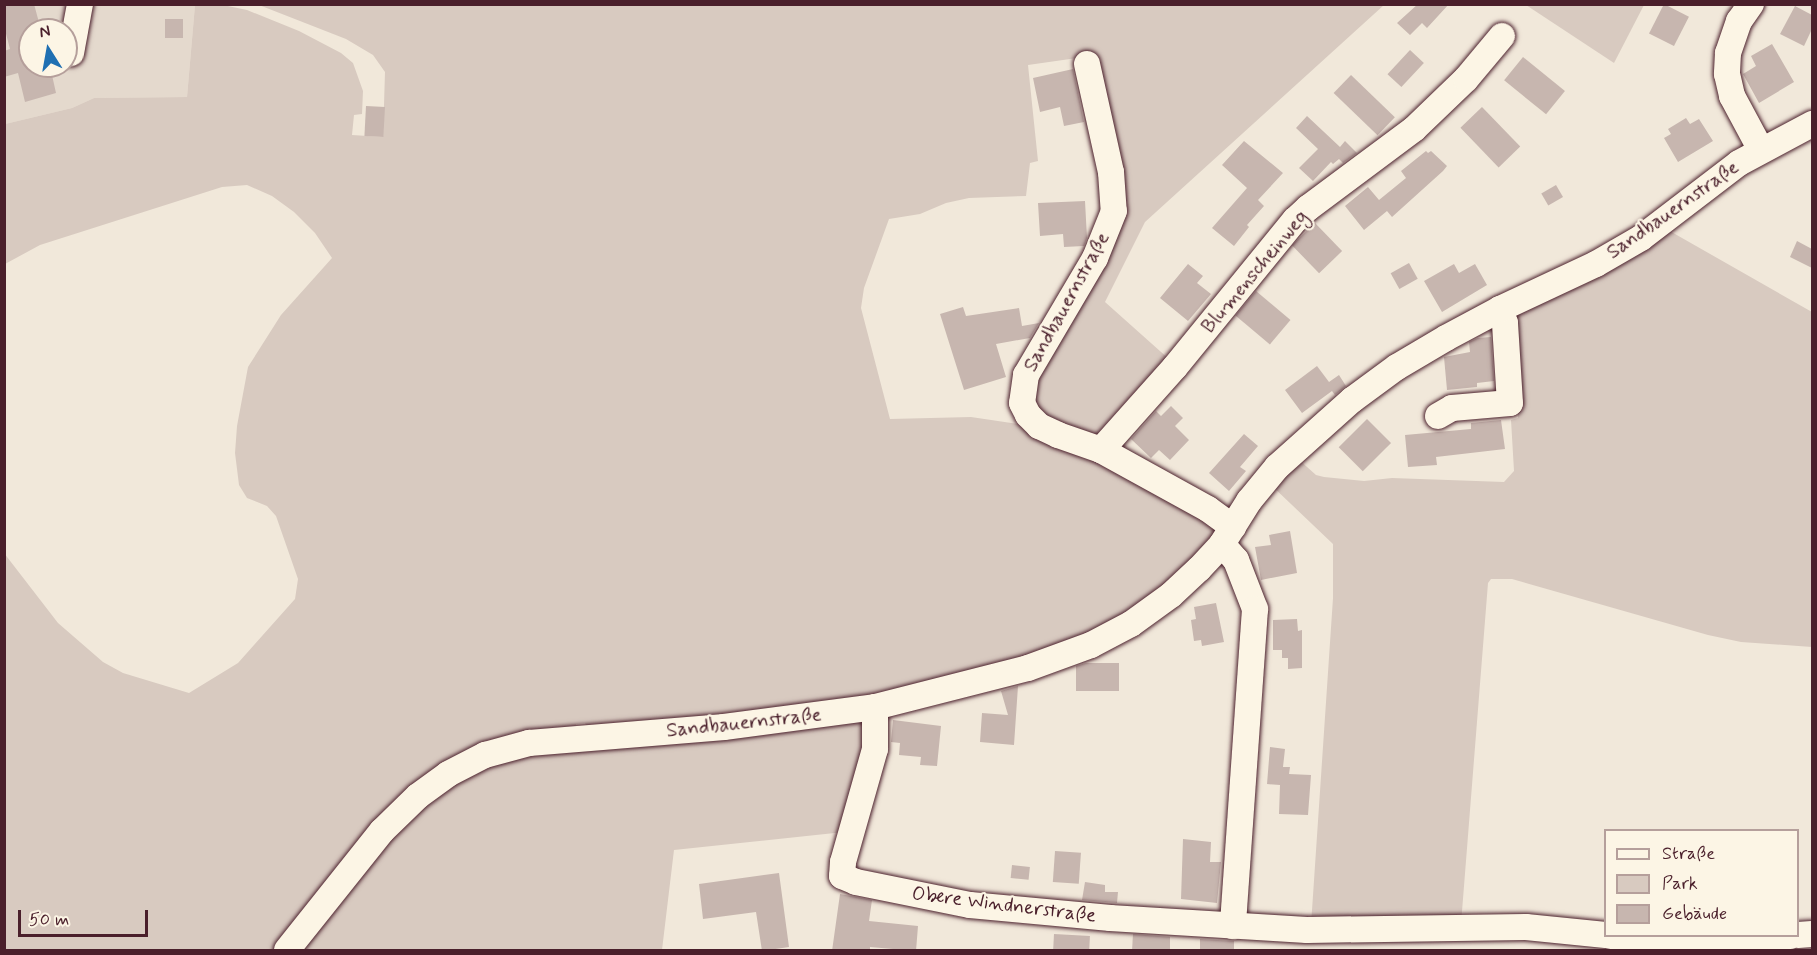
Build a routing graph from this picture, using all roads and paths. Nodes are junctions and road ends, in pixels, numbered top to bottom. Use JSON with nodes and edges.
{"nodes":[{"id":1,"x":1751,"y":4,"type":"edge"},
{"id":2,"x":1502,"y":36,"type":"dead end"},
{"id":3,"x":1087,"y":64,"type":"dead end"},
{"id":4,"x":1812,"y":124,"type":"edge"},
{"id":5,"x":1761,"y":150,"type":"junction"},
{"id":6,"x":1500,"y":309,"type":"junction"},
{"id":7,"x":1438,"y":417,"type":"dead end"},
{"id":8,"x":1101,"y":450,"type":"junction"},
{"id":9,"x":1227,"y":535,"type":"junction"},
{"id":10,"x":875,"y":707,"type":"junction"},
{"id":11,"x":1233,"y":926,"type":"junction"},
{"id":12,"x":1604,"y":935,"type":"edge"},
{"id":13,"x":1617,"y":937,"type":"edge"},
{"id":14,"x":1761,"y":937,"type":"edge"},
{"id":15,"x":286,"y":951,"type":"edge"}],
"edges":[{"from":1,"to":5,"type":"street"},
{"from":2,"to":8,"type":"street","name":"Blumenscheinweg"},
{"from":3,"to":8,"type":"street","name":"Sandbauernstraße"},
{"from":4,"to":5,"type":"street","name":"Sandbauernstraße"},
{"from":5,"to":6,"type":"street","name":"Sandbauernstraße"},
{"from":6,"to":7,"type":"street"},
{"from":6,"to":9,"type":"street","name":"Sandbauernstraße"},
{"from":8,"to":9,"type":"street","name":"Sandbauernstraße"},
{"from":9,"to":10,"type":"street","name":"Sandbauernstraße"},
{"from":9,"to":11,"type":"street"},
{"from":10,"to":11,"type":"street","name":"Obere Windnerstraße"},
{"from":10,"to":15,"type":"street","name":"Sandbauernstraße"},
{"from":11,"to":12,"type":"street","name":"Obere Windnerstraße"},
{"from":13,"to":14,"type":"street"}]}
